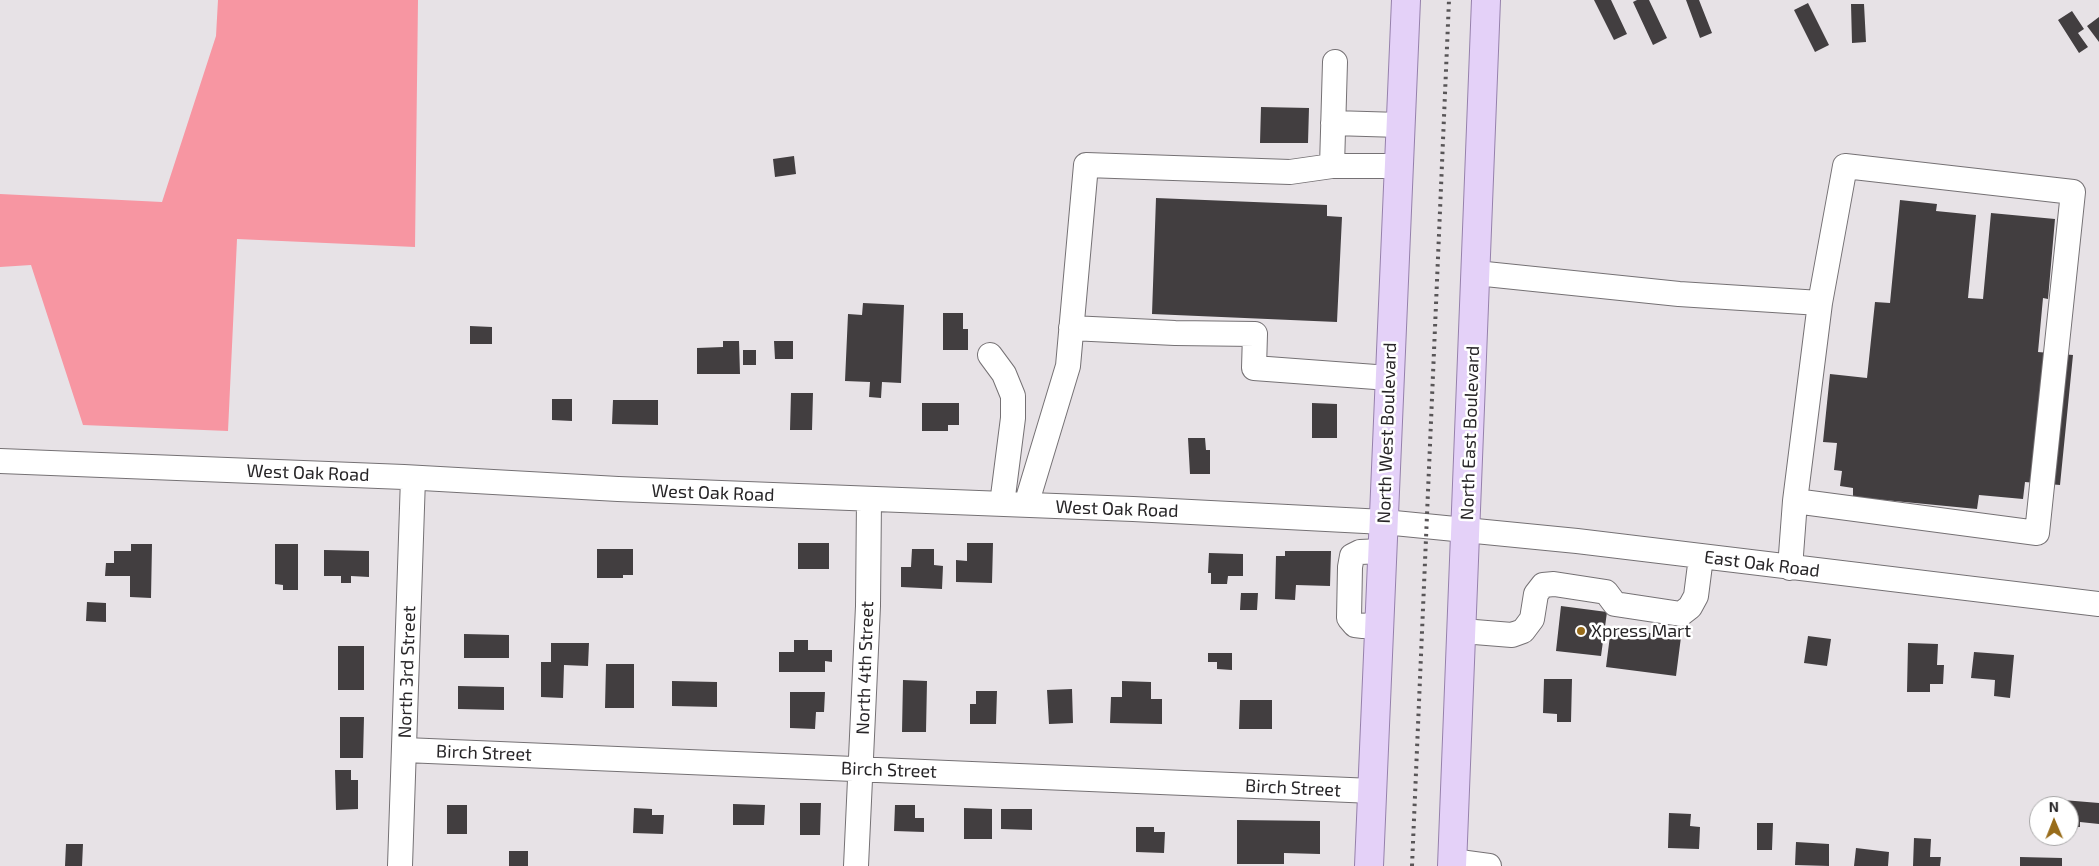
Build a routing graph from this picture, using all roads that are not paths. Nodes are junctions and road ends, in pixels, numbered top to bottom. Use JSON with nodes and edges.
{"nodes":[{"id":1,"x":1406,"y":0,"type":"edge"},
{"id":2,"x":1486,"y":0,"type":"edge"},
{"id":3,"x":1335,"y":62,"type":"dead end"},
{"id":4,"x":1333,"y":123,"type":"junction"},
{"id":5,"x":1400,"y":125,"type":"junction"},
{"id":6,"x":1332,"y":166,"type":"junction"},
{"id":7,"x":1398,"y":166,"type":"junction"},
{"id":8,"x":1476,"y":273,"type":"junction"},
{"id":9,"x":1820,"y":303,"type":"junction"},
{"id":10,"x":1071,"y":328,"type":"junction"},
{"id":11,"x":990,"y":355,"type":"dead end"},
{"id":12,"x":1389,"y":378,"type":"junction"},
{"id":13,"x":0,"y":461,"type":"edge"},
{"id":14,"x":413,"y":478,"type":"junction"},
{"id":15,"x":869,"y":499,"type":"junction"},
{"id":16,"x":1795,"y":501,"type":"junction"},
{"id":17,"x":1002,"y":504,"type":"junction"},
{"id":18,"x":1026,"y":505,"type":"junction"},
{"id":19,"x":1384,"y":522,"type":"junction"},
{"id":20,"x":1425,"y":525,"type":"joint"},
{"id":21,"x":1466,"y":529,"type":"junction"},
{"id":22,"x":1701,"y":556,"type":"junction"},
{"id":23,"x":1790,"y":568,"type":"junction"},
{"id":24,"x":2099,"y":604,"type":"edge"},
{"id":25,"x":1462,"y":631,"type":"junction"},
{"id":26,"x":405,"y":750,"type":"junction"},
{"id":27,"x":860,"y":769,"type":"junction"},
{"id":28,"x":1373,"y":791,"type":"junction"},
{"id":29,"x":1452,"y":864,"type":"edge"},
{"id":30,"x":400,"y":866,"type":"edge"},
{"id":31,"x":856,"y":866,"type":"edge"},
{"id":32,"x":1369,"y":866,"type":"edge"},
{"id":33,"x":1489,"y":866,"type":"edge"}],
"edges":[{"from":1,"to":5,"type":"main road","name":"North West Boulevard"},
{"from":2,"to":8,"type":"main road","name":"North East Boulevard"},
{"from":3,"to":4,"type":"street"},
{"from":4,"to":5,"type":"street"},
{"from":4,"to":6,"type":"street"},
{"from":5,"to":7,"type":"main road","name":"North West Boulevard"},
{"from":6,"to":7,"type":"street"},
{"from":6,"to":10,"type":"street"},
{"from":7,"to":12,"type":"main road","name":"North West Boulevard"},
{"from":8,"to":9,"type":"street"},
{"from":8,"to":21,"type":"main road","name":"North East Boulevard"},
{"from":9,"to":16,"type":"street"},
{"from":9,"to":16,"type":"street"},
{"from":10,"to":12,"type":"street"},
{"from":10,"to":18,"type":"street"},
{"from":11,"to":17,"type":"street"},
{"from":12,"to":19,"type":"main road","name":"North West Boulevard"},
{"from":13,"to":14,"type":"street","name":"West Oak Road"},
{"from":14,"to":15,"type":"street","name":"West Oak Road"},
{"from":14,"to":26,"type":"street","name":"North 3rd Street"},
{"from":15,"to":17,"type":"street","name":"West Oak Road"},
{"from":15,"to":27,"type":"street","name":"North 4th Street"},
{"from":16,"to":23,"type":"street"},
{"from":17,"to":18,"type":"street","name":"West Oak Road"},
{"from":18,"to":19,"type":"street","name":"West Oak Road"},
{"from":19,"to":20,"type":"street","name":"West Oak Road"},
{"from":19,"to":28,"type":"main road","name":"North West Boulevard"},
{"from":20,"to":21,"type":"street","name":"East Oak Road"},
{"from":21,"to":22,"type":"street","name":"East Oak Road"},
{"from":21,"to":25,"type":"main road","name":"North East Boulevard"},
{"from":22,"to":23,"type":"street","name":"East Oak Road"},
{"from":22,"to":25,"type":"street"},
{"from":23,"to":24,"type":"street","name":"East Oak Road"},
{"from":25,"to":29,"type":"main road","name":"North East Boulevard"},
{"from":26,"to":27,"type":"street","name":"Birch Street"},
{"from":26,"to":30,"type":"street","name":"North 3rd Street"},
{"from":27,"to":28,"type":"street","name":"Birch Street"},
{"from":27,"to":31,"type":"street","name":"North 4th Street"},
{"from":28,"to":32,"type":"main road","name":"North West Boulevard"},
{"from":29,"to":33,"type":"street"}]}
